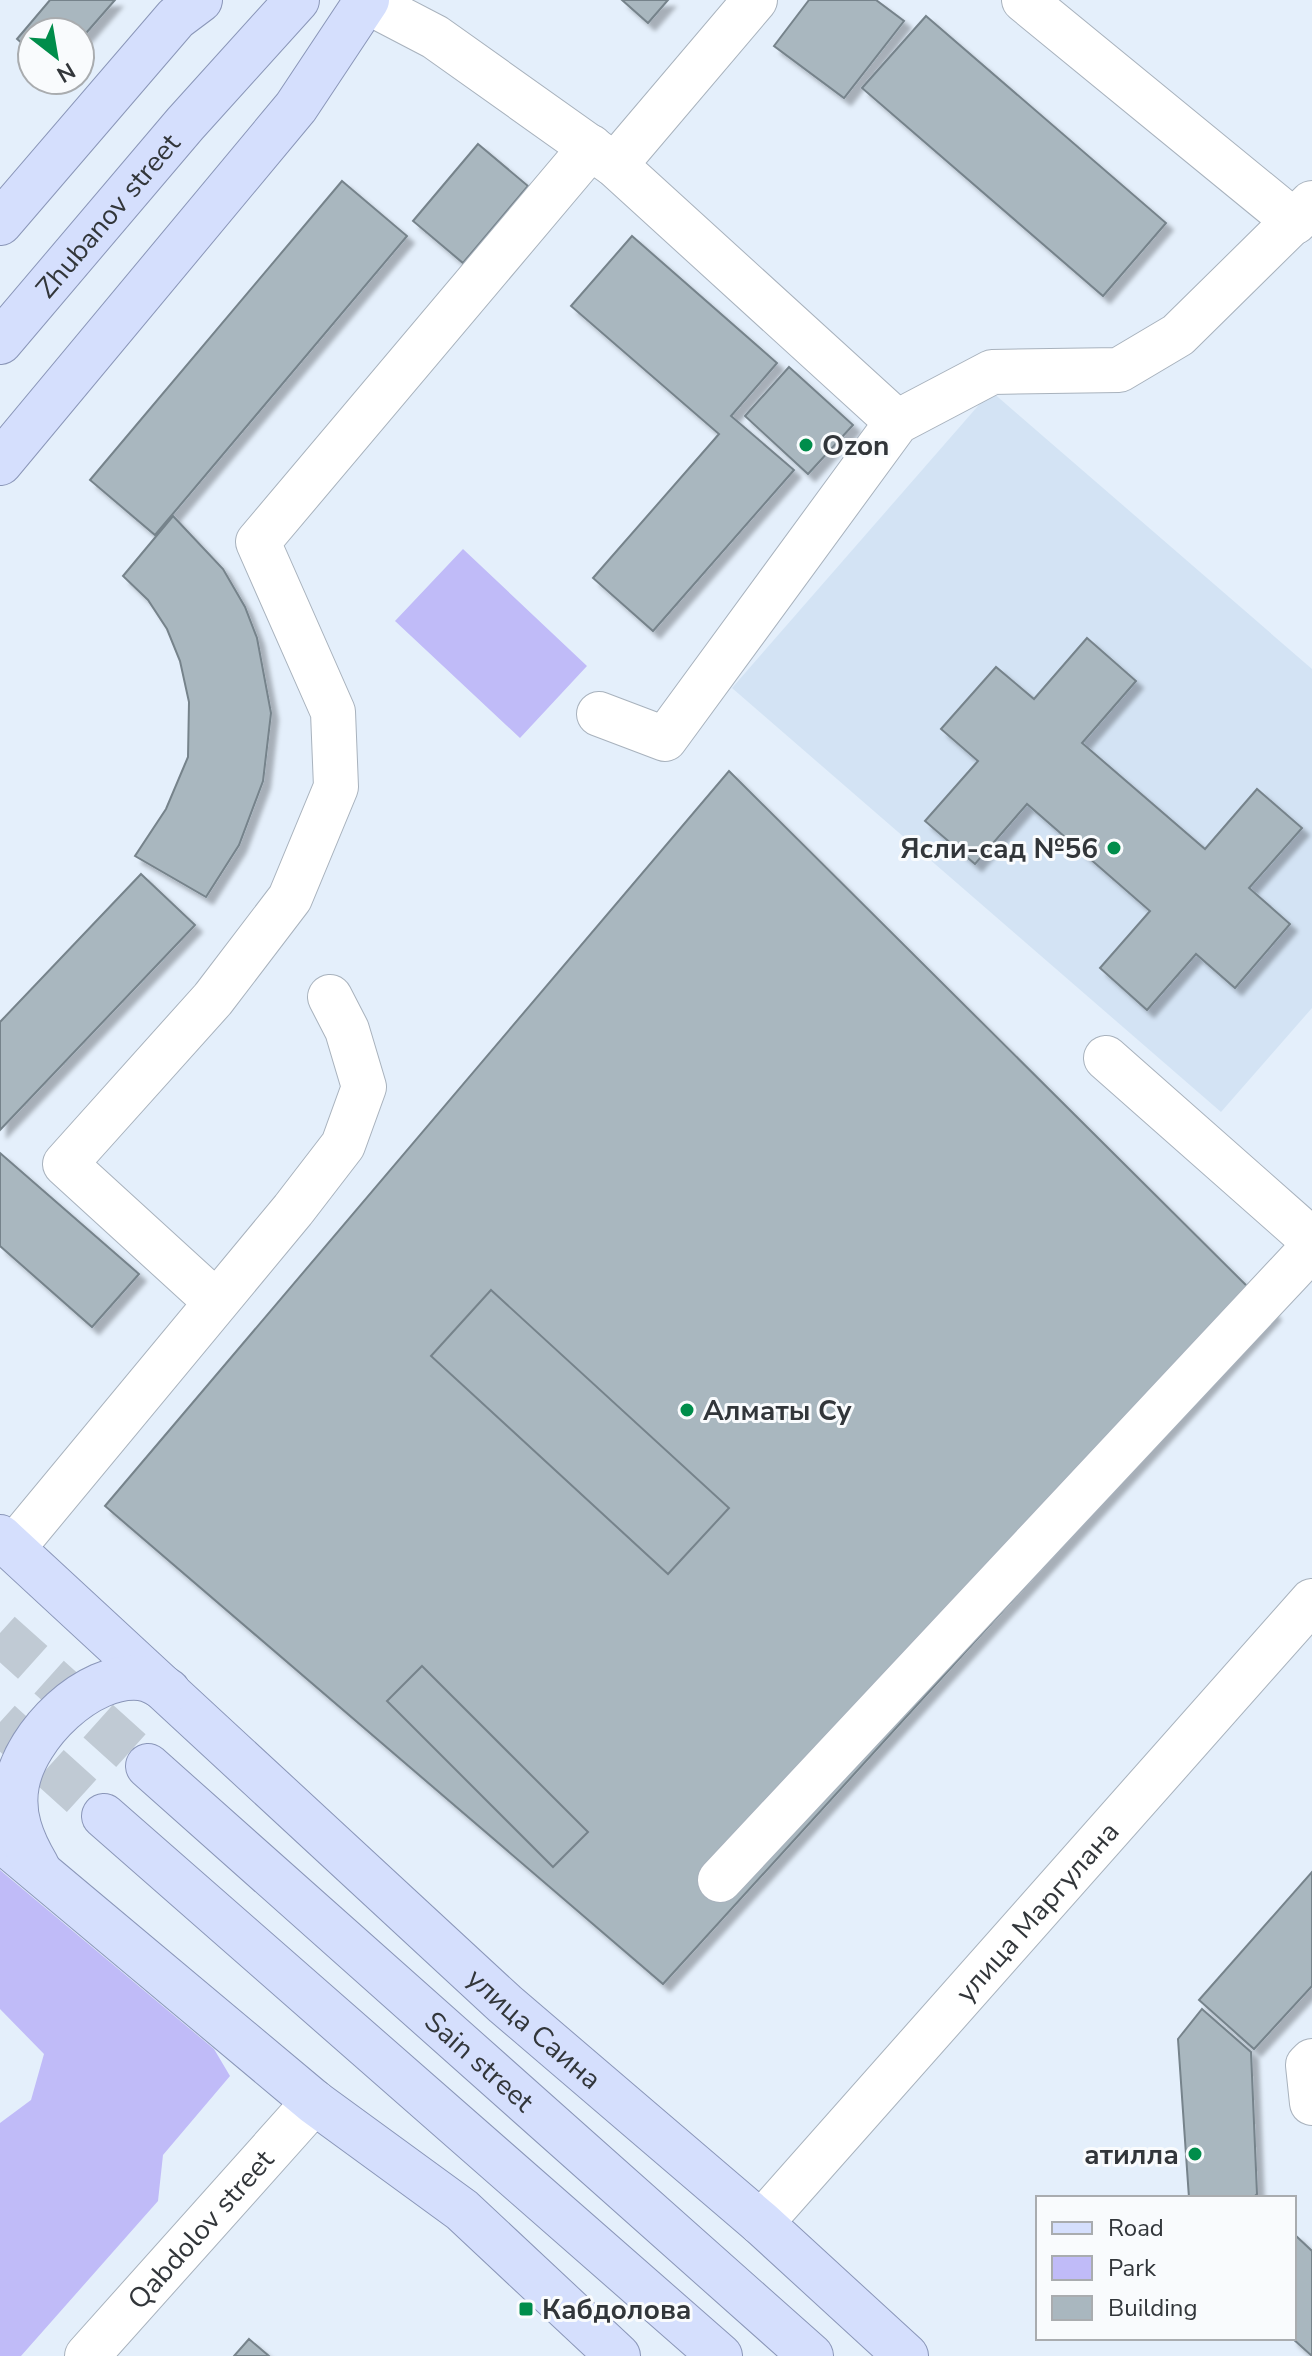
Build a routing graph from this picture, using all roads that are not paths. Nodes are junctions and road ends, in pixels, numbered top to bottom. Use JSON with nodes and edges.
{"nodes":[{"id":1,"x":200,"y":0,"type":"edge"},
{"id":2,"x":297,"y":0,"type":"edge"},
{"id":3,"x":367,"y":0,"type":"edge"},
{"id":4,"x":755,"y":0,"type":"edge"},
{"id":5,"x":1024,"y":0,"type":"edge"},
{"id":6,"x":603,"y":156,"type":"junction"},
{"id":7,"x":1303,"y":213,"type":"edge"},
{"id":8,"x":0,"y":223,"type":"edge"},
{"id":9,"x":0,"y":342,"type":"edge"},
{"id":10,"x":897,"y":422,"type":"junction"},
{"id":11,"x":0,"y":463,"type":"edge"},
{"id":12,"x":599,"y":714,"type":"dead end"},
{"id":13,"x":330,"y":997,"type":"dead end"},
{"id":14,"x":1106,"y":1058,"type":"dead end"},
{"id":15,"x":1312,"y":1240,"type":"edge"},
{"id":16,"x":1312,"y":1248,"type":"edge"},
{"id":17,"x":215,"y":1301,"type":"junction"},
{"id":18,"x":6,"y":1542,"type":"edge"},
{"id":19,"x":1312,"y":1601,"type":"edge"},
{"id":20,"x":171,"y":1692,"type":"junction"},
{"id":21,"x":148,"y":1766,"type":"tunnel mouth"},
{"id":22,"x":104,"y":1816,"type":"tunnel mouth"},
{"id":23,"x":0,"y":1839,"type":"edge"},
{"id":24,"x":42,"y":1874,"type":"junction"},
{"id":25,"x":720,"y":1880,"type":"dead end"},
{"id":26,"x":1312,"y":2061,"type":"edge"},
{"id":27,"x":314,"y":2102,"type":"junction"},
{"id":28,"x":1312,"y":2103,"type":"edge"},
{"id":29,"x":761,"y":2223,"type":"junction"},
{"id":30,"x":87,"y":2356,"type":"edge"},
{"id":31,"x":618,"y":2356,"type":"edge"},
{"id":32,"x":720,"y":2356,"type":"edge"},
{"id":33,"x":811,"y":2356,"type":"edge"},
{"id":34,"x":906,"y":2356,"type":"edge"}],
"edges":[{"from":1,"to":8,"type":"main road"},
{"from":2,"to":9,"type":"main road","name":"Zhubanov street"},
{"from":3,"to":6,"type":"street"},
{"from":3,"to":11,"type":"main road"},
{"from":4,"to":6,"type":"street"},
{"from":5,"to":7,"type":"street"},
{"from":6,"to":10,"type":"street"},
{"from":6,"to":17,"type":"street"},
{"from":7,"to":10,"type":"street"},
{"from":10,"to":12,"type":"street"},
{"from":13,"to":17,"type":"street"},
{"from":14,"to":15,"type":"street"},
{"from":16,"to":25,"type":"street"},
{"from":17,"to":18,"type":"street"},
{"from":18,"to":20,"type":"main road"},
{"from":19,"to":29,"type":"street","name":"улица Маргулана"},
{"from":20,"to":24,"type":"main road"},
{"from":20,"to":29,"type":"main road","name":"улица Саина"},
{"from":21,"to":33,"type":"main road","name":"Sain street"},
{"from":22,"to":32,"type":"main road"},
{"from":23,"to":24,"type":"main road"},
{"from":24,"to":27,"type":"main road"},
{"from":26,"to":28,"type":"street"},
{"from":27,"to":30,"type":"street","name":"Qabdolov street"},
{"from":27,"to":31,"type":"main road"},
{"from":29,"to":34,"type":"main road","name":"улица Саина"}]}
